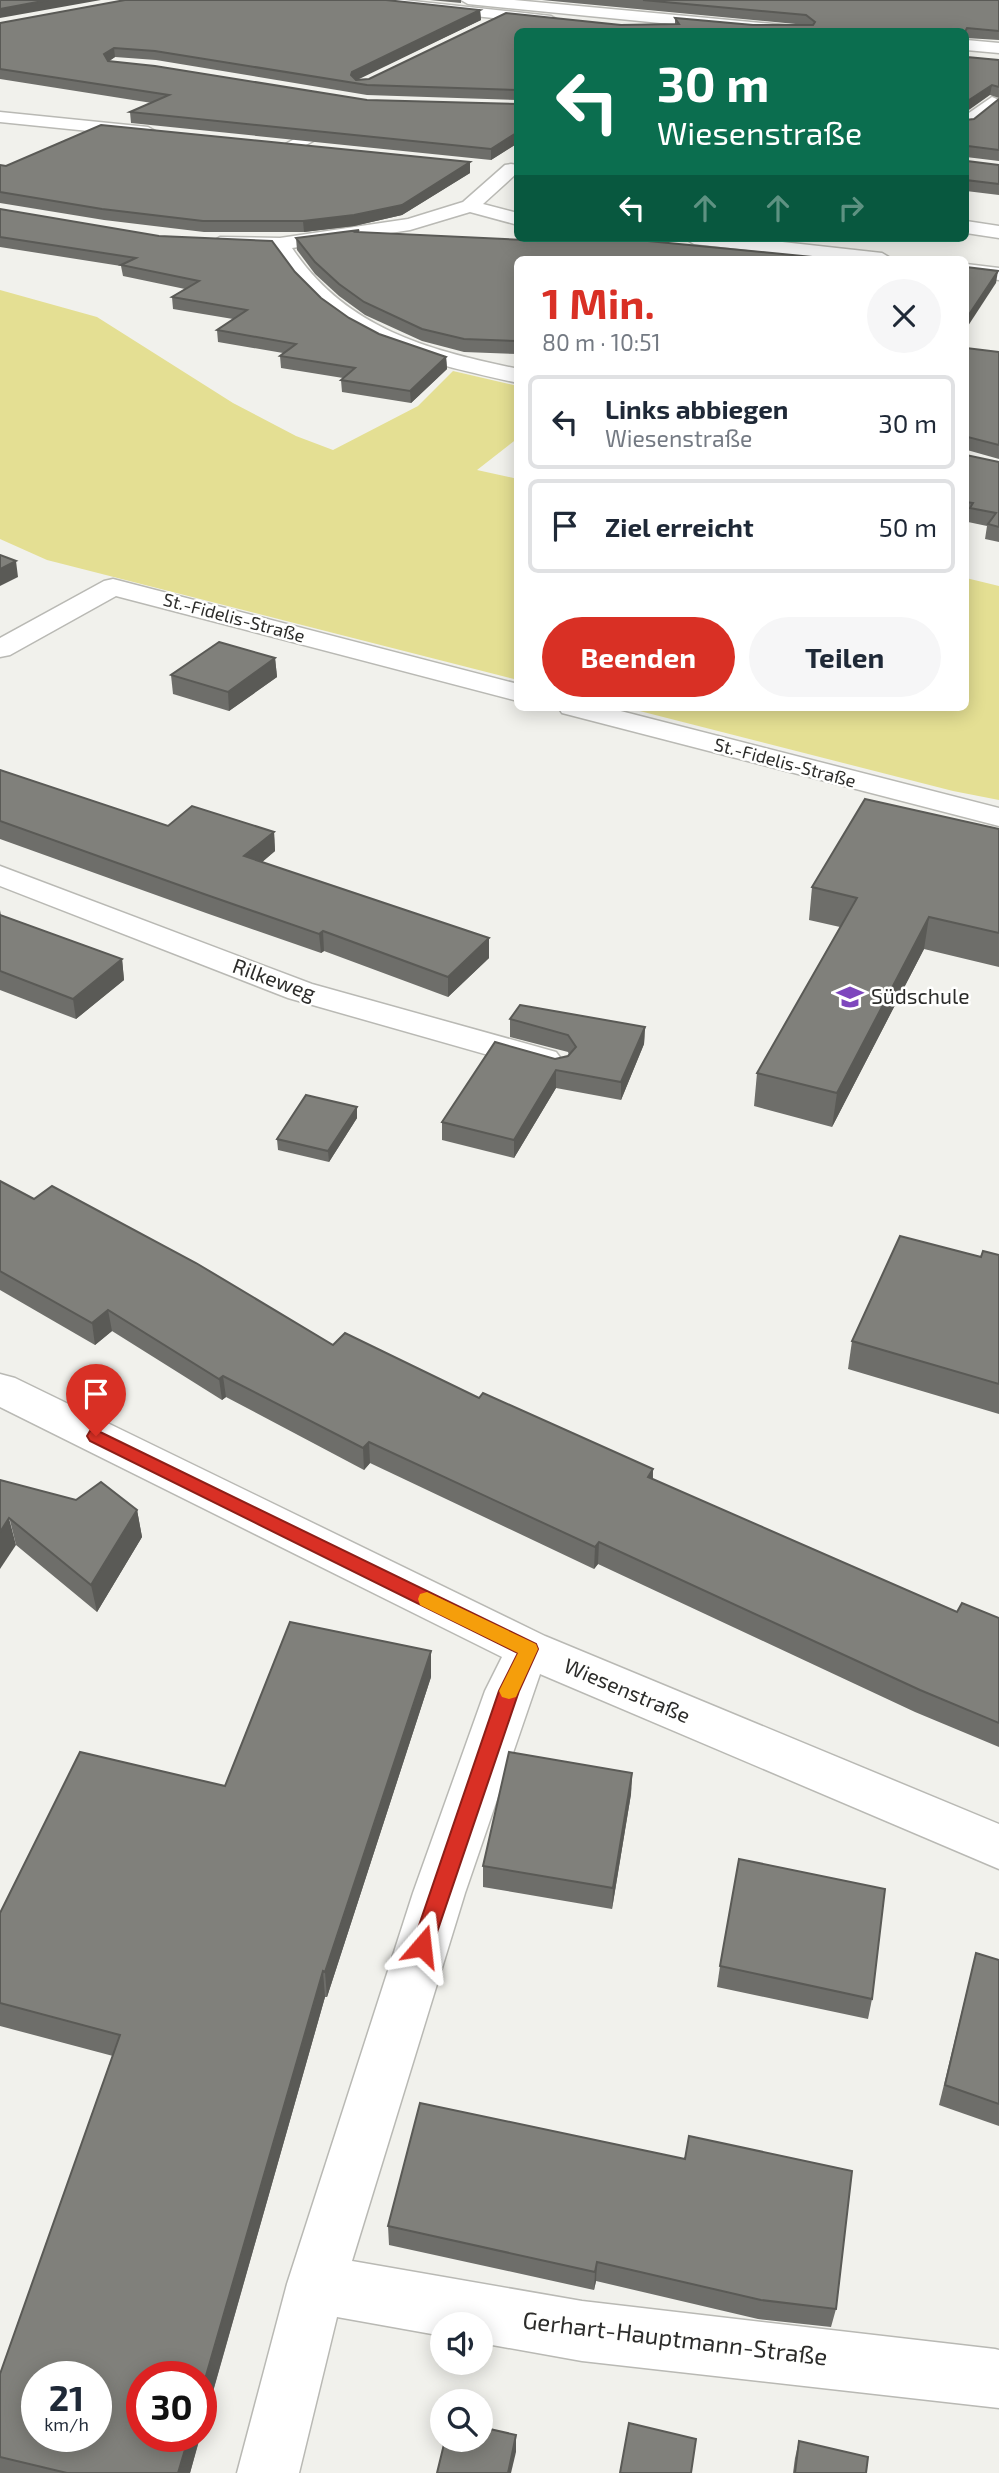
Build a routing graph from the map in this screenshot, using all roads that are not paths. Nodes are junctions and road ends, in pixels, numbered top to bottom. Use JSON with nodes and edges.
{"nodes":[{"id":1,"x":361,"y":0,"type":"edge"},
{"id":2,"x":468,"y":0,"type":"edge"},
{"id":3,"x":502,"y":16,"type":"junction"},
{"id":4,"x":478,"y":28,"type":"edge"},
{"id":5,"x":628,"y":28,"type":"edge"},
{"id":6,"x":763,"y":28,"type":"edge"},
{"id":7,"x":969,"y":45,"type":"edge"},
{"id":8,"x":999,"y":49,"type":"edge"},
{"id":9,"x":983,"y":61,"type":"edge"},
{"id":10,"x":356,"y":102,"type":"edge"},
{"id":11,"x":992,"y":107,"type":"edge"},
{"id":12,"x":0,"y":117,"type":"edge"},
{"id":13,"x":969,"y":121,"type":"edge"},
{"id":14,"x":165,"y":134,"type":"edge"},
{"id":15,"x":317,"y":149,"type":"edge"},
{"id":16,"x":483,"y":166,"type":"edge"},
{"id":17,"x":514,"y":169,"type":"edge"},
{"id":18,"x":470,"y":206,"type":"junction"},
{"id":19,"x":514,"y":218,"type":"edge"},
{"id":20,"x":969,"y":227,"type":"edge"},
{"id":21,"x":999,"y":232,"type":"edge"},
{"id":22,"x":198,"y":242,"type":"edge"},
{"id":23,"x":730,"y":242,"type":"edge"},
{"id":24,"x":280,"y":244,"type":"junction"},
{"id":25,"x":855,"y":256,"type":"edge"},
{"id":26,"x":969,"y":270,"type":"edge"},
{"id":27,"x":999,"y":274,"type":"edge"},
{"id":28,"x":514,"y":375,"type":"edge"},
{"id":29,"x":0,"y":649,"type":"edge"},
{"id":30,"x":514,"y":692,"type":"edge"},
{"id":31,"x":588,"y":711,"type":"edge"},
{"id":32,"x":999,"y":817,"type":"edge"},
{"id":33,"x":0,"y":875,"type":"edge"},
{"id":34,"x":555,"y":1063,"type":"edge"},
{"id":35,"x":0,"y":1389,"type":"edge"},
{"id":36,"x":529,"y":1649,"type":"junction"},
{"id":37,"x":999,"y":1847,"type":"edge"},
{"id":38,"x":316,"y":2284,"type":"junction"},
{"id":39,"x":995,"y":2378,"type":"dead end"},
{"id":40,"x":268,"y":2473,"type":"edge"}],
"edges":[{"from":1,"to":3,"type":"street"},
{"from":2,"to":6,"type":"street"},
{"from":3,"to":4,"type":"street"},
{"from":3,"to":5,"type":"street"},
{"from":7,"to":8,"type":"street"},
{"from":8,"to":9,"type":"street"},
{"from":10,"to":15,"type":"street"},
{"from":11,"to":13,"type":"street"},
{"from":12,"to":14,"type":"street"},
{"from":16,"to":17,"type":"street"},
{"from":17,"to":18,"type":"street"},
{"from":18,"to":19,"type":"street"},
{"from":18,"to":24,"type":"street"},
{"from":20,"to":21,"type":"street"},
{"from":22,"to":24,"type":"street"},
{"from":23,"to":25,"type":"street"},
{"from":24,"to":28,"type":"street"},
{"from":26,"to":27,"type":"street"},
{"from":29,"to":30,"type":"street","name":"St.-Fidelis-Straße"},
{"from":31,"to":32,"type":"street","name":"St.-Fidelis-Straße"},
{"from":33,"to":34,"type":"street","name":"Rilkeweg"},
{"from":35,"to":36,"type":"street","name":"Wiesenstraße"},
{"from":36,"to":37,"type":"street","name":"Wiesenstraße"},
{"from":36,"to":38,"type":"street"},
{"from":38,"to":39,"type":"street","name":"Gerhart-Hauptmann-Straße"},
{"from":38,"to":40,"type":"street"}]}
